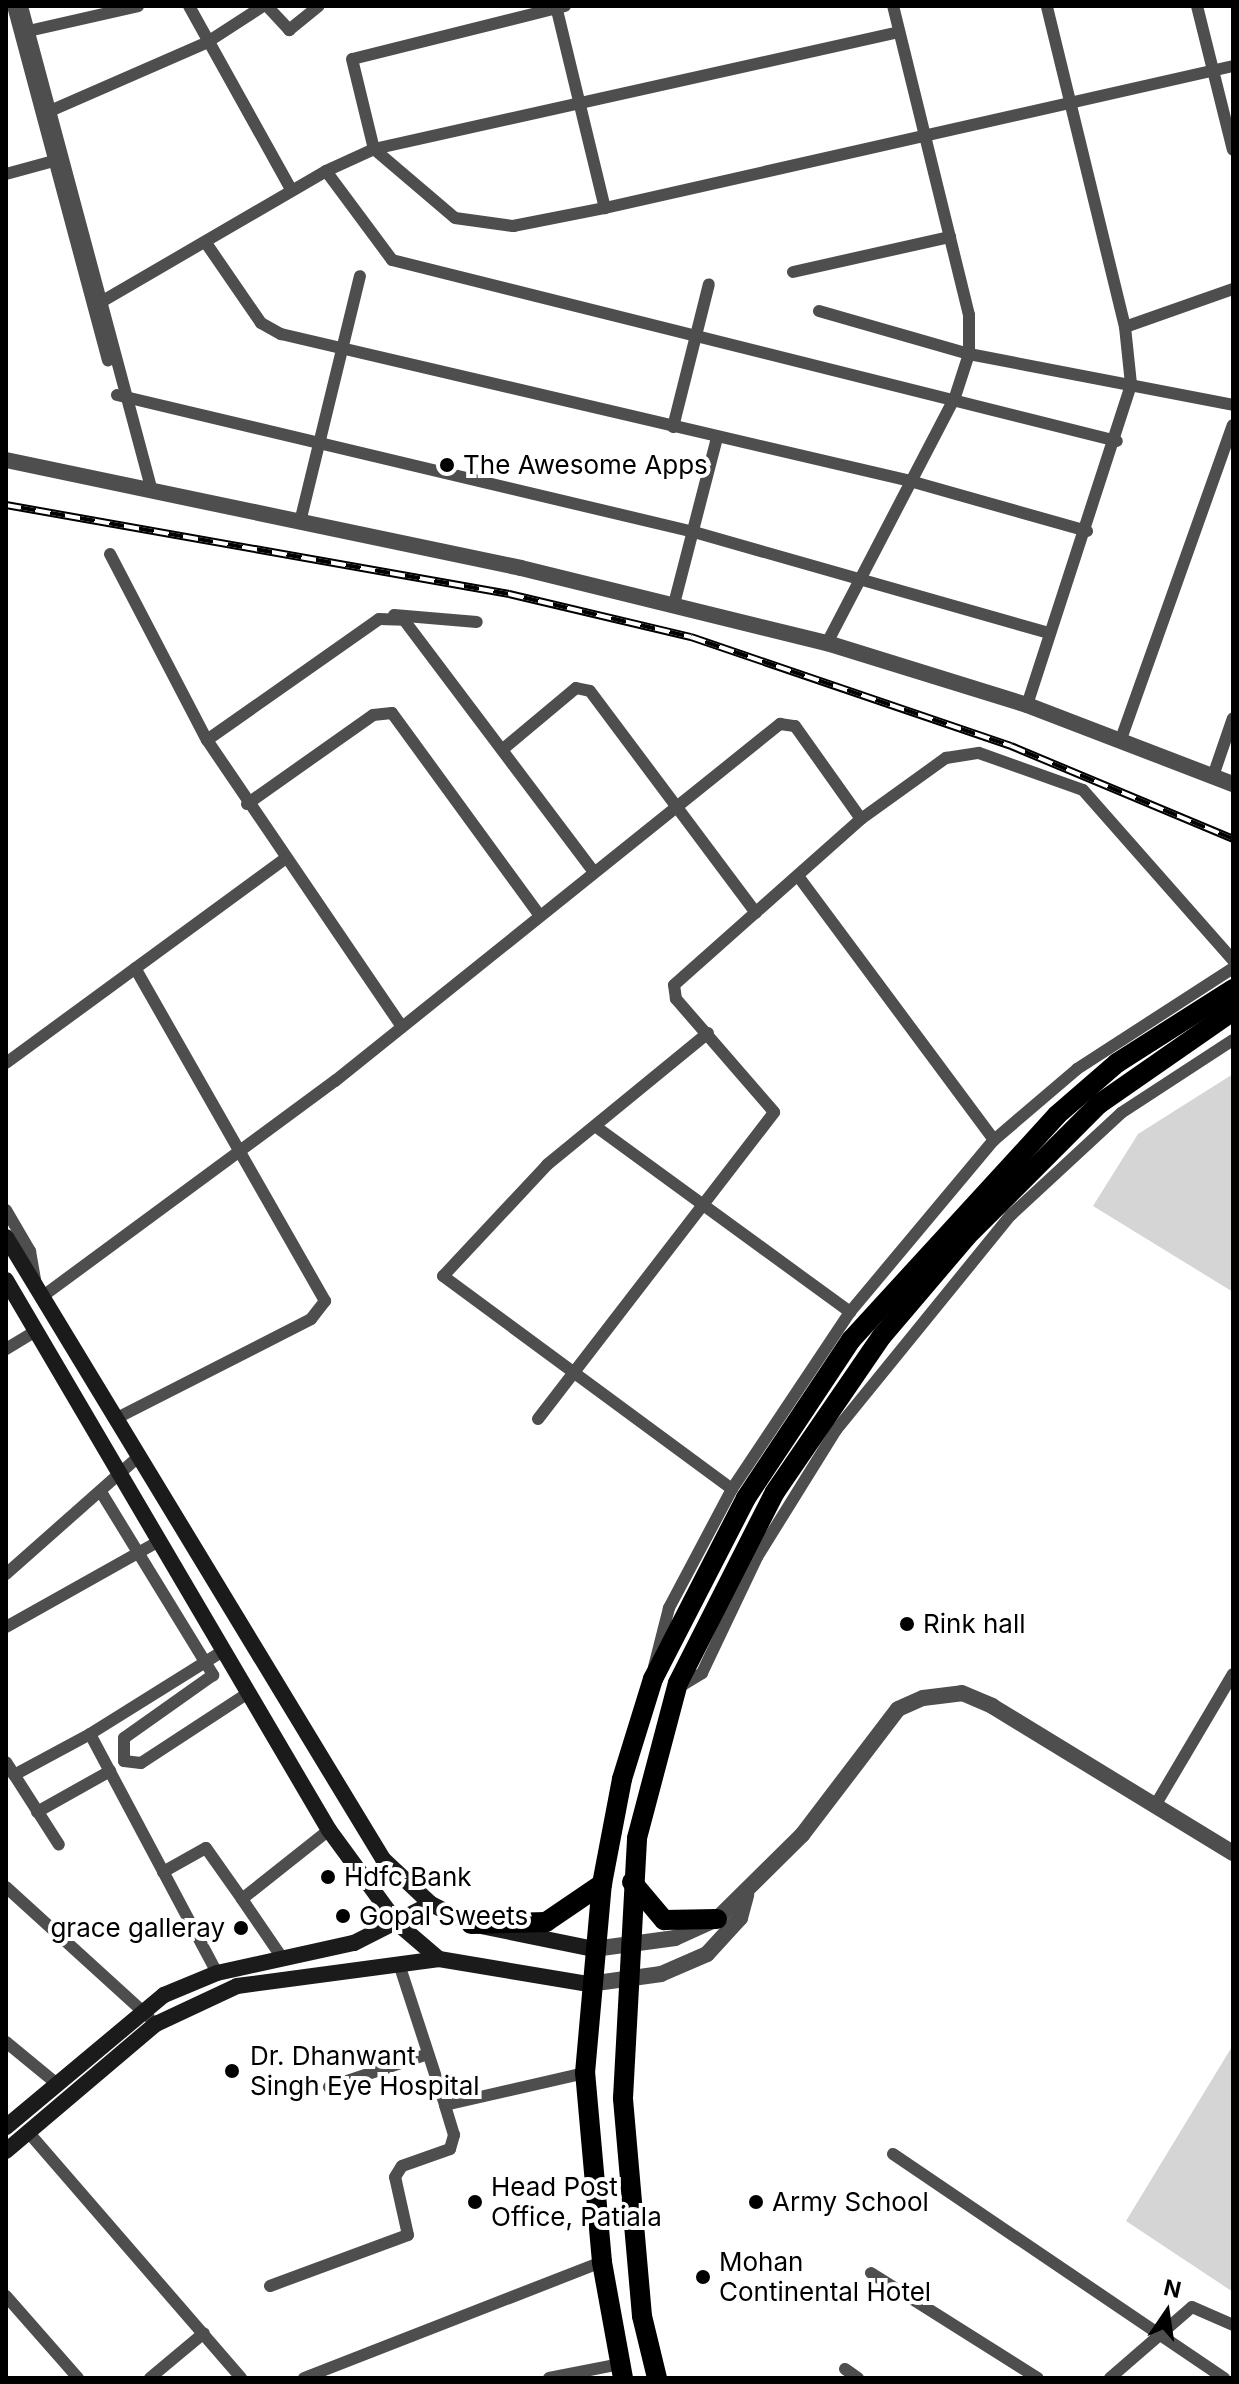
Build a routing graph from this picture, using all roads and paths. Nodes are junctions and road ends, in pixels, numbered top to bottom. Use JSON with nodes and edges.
{"nodes":[{"id":1,"x":13,"y":6,"type":"edge"},
{"id":2,"x":22,"y":6,"type":"edge"},
{"id":3,"x":138,"y":6,"type":"edge"},
{"id":4,"x":189,"y":6,"type":"edge"},
{"id":5,"x":265,"y":6,"type":"edge"},
{"id":6,"x":319,"y":6,"type":"edge"},
{"id":7,"x":893,"y":6,"type":"edge"},
{"id":8,"x":1047,"y":6,"type":"edge"},
{"id":9,"x":1197,"y":6,"type":"edge"},
{"id":10,"x":559,"y":7,"type":"edge"},
{"id":11,"x":24,"y":32,"type":"junction"},
{"id":12,"x":899,"y":32,"type":"junction"},
{"id":13,"x":206,"y":43,"type":"junction"},
{"id":14,"x":1233,"y":66,"type":"edge"},
{"id":15,"x":1215,"y":71,"type":"junction"},
{"id":16,"x":1073,"y":100,"type":"junction"},
{"id":17,"x":579,"y":104,"type":"junction"},
{"id":18,"x":50,"y":111,"type":"junction"},
{"id":19,"x":926,"y":133,"type":"junction"},
{"id":20,"x":374,"y":149,"type":"junction"},
{"id":21,"x":1233,"y":150,"type":"edge"},
{"id":22,"x":58,"y":160,"type":"junction"},
{"id":23,"x":326,"y":171,"type":"junction"},
{"id":24,"x":6,"y":174,"type":"edge"},
{"id":25,"x":291,"y":189,"type":"junction"},
{"id":26,"x":605,"y":208,"type":"junction"},
{"id":27,"x":950,"y":237,"type":"junction"},
{"id":28,"x":206,"y":243,"type":"junction"},
{"id":29,"x":793,"y":272,"type":"dead end"},
{"id":30,"x":360,"y":276,"type":"dead end"},
{"id":31,"x":709,"y":284,"type":"dead end"},
{"id":32,"x":1233,"y":289,"type":"edge"},
{"id":33,"x":101,"y":302,"type":"junction"},
{"id":34,"x":819,"y":311,"type":"dead end"},
{"id":35,"x":1125,"y":327,"type":"junction"},
{"id":36,"x":696,"y":334,"type":"junction"},
{"id":37,"x":341,"y":351,"type":"junction"},
{"id":38,"x":969,"y":354,"type":"junction"},
{"id":39,"x":1131,"y":384,"type":"junction"},
{"id":40,"x":121,"y":396,"type":"junction"},
{"id":41,"x":955,"y":397,"type":"junction"},
{"id":42,"x":1233,"y":405,"type":"edge"},
{"id":43,"x":1233,"y":425,"type":"edge"},
{"id":44,"x":673,"y":427,"type":"junction"},
{"id":45,"x":717,"y":438,"type":"junction"},
{"id":46,"x":1117,"y":441,"type":"junction"},
{"id":47,"x":319,"y":443,"type":"junction"},
{"id":48,"x":6,"y":460,"type":"edge"},
{"id":49,"x":910,"y":481,"type":"junction"},
{"id":50,"x":146,"y":488,"type":"junction"},
{"id":51,"x":300,"y":522,"type":"junction"},
{"id":52,"x":1087,"y":531,"type":"junction"},
{"id":53,"x":694,"y":532,"type":"junction"},
{"id":54,"x":110,"y":554,"type":"dead end"},
{"id":55,"x":860,"y":576,"type":"junction"},
{"id":56,"x":674,"y":604,"type":"junction"},
{"id":57,"x":389,"y":617,"type":"junction"},
{"id":58,"x":477,"y":622,"type":"dead end"},
{"id":59,"x":1049,"y":633,"type":"junction"},
{"id":60,"x":827,"y":643,"type":"junction"},
{"id":61,"x":1027,"y":705,"type":"junction"},
{"id":62,"x":1233,"y":718,"type":"edge"},
{"id":63,"x":1121,"y":739,"type":"junction"},
{"id":64,"x":207,"y":740,"type":"junction"},
{"id":65,"x":503,"y":749,"type":"junction"},
{"id":66,"x":1213,"y":776,"type":"junction"},
{"id":67,"x":1233,"y":784,"type":"edge"},
{"id":68,"x":247,"y":804,"type":"junction"},
{"id":69,"x":677,"y":808,"type":"junction"},
{"id":70,"x":861,"y":819,"type":"junction"},
{"id":71,"x":283,"y":860,"type":"junction"},
{"id":72,"x":594,"y":872,"type":"junction"},
{"id":73,"x":798,"y":876,"type":"junction"},
{"id":74,"x":756,"y":913,"type":"junction"},
{"id":75,"x":540,"y":916,"type":"junction"},
{"id":76,"x":1233,"y":960,"type":"edge"},
{"id":77,"x":135,"y":968,"type":"junction"},
{"id":78,"x":1233,"y":968,"type":"edge"},
{"id":79,"x":1233,"y":989,"type":"edge"},
{"id":80,"x":1167,"y":1010,"type":"junction"},
{"id":81,"x":1233,"y":1011,"type":"edge"},
{"id":82,"x":402,"y":1027,"type":"junction"},
{"id":83,"x":708,"y":1033,"type":"junction"},
{"id":84,"x":1233,"y":1040,"type":"edge"},
{"id":85,"x":1201,"y":1057,"type":"junction"},
{"id":86,"x":6,"y":1063,"type":"edge"},
{"id":87,"x":595,"y":1126,"type":"junction"},
{"id":88,"x":994,"y":1140,"type":"junction"},
{"id":89,"x":238,"y":1151,"type":"junction"},
{"id":90,"x":698,"y":1204,"type":"junction"},
{"id":91,"x":6,"y":1210,"type":"edge"},
{"id":92,"x":6,"y":1237,"type":"edge"},
{"id":93,"x":6,"y":1281,"type":"edge"},
{"id":94,"x":39,"y":1292,"type":"junction"},
{"id":95,"x":858,"y":1318,"type":"junction"},
{"id":96,"x":36,"y":1331,"type":"junction"},
{"id":97,"x":6,"y":1349,"type":"edge"},
{"id":98,"x":571,"y":1373,"type":"junction"},
{"id":99,"x":115,"y":1419,"type":"junction"},
{"id":100,"x":538,"y":1419,"type":"dead end"},
{"id":101,"x":137,"y":1458,"type":"junction"},
{"id":102,"x":120,"y":1475,"type":"junction"},
{"id":103,"x":732,"y":1489,"type":"junction"},
{"id":104,"x":101,"y":1492,"type":"junction"},
{"id":105,"x":159,"y":1541,"type":"junction"},
{"id":106,"x":138,"y":1551,"type":"junction"},
{"id":107,"x":6,"y":1574,"type":"edge"},
{"id":108,"x":6,"y":1627,"type":"edge"},
{"id":109,"x":223,"y":1651,"type":"junction"},
{"id":110,"x":206,"y":1661,"type":"junction"},
{"id":111,"x":1233,"y":1674,"type":"edge"},
{"id":112,"x":653,"y":1679,"type":"junction"},
{"id":113,"x":676,"y":1689,"type":"junction"},
{"id":114,"x":248,"y":1693,"type":"junction"},
{"id":115,"x":90,"y":1734,"type":"junction"},
{"id":116,"x":6,"y":1762,"type":"edge"},
{"id":117,"x":110,"y":1771,"type":"junction"},
{"id":118,"x":14,"y":1775,"type":"junction"},
{"id":119,"x":1156,"y":1804,"type":"junction"},
{"id":120,"x":37,"y":1812,"type":"junction"},
{"id":121,"x":329,"y":1830,"type":"junction"},
{"id":122,"x":59,"y":1845,"type":"dead end"},
{"id":123,"x":1233,"y":1853,"type":"edge"},
{"id":124,"x":163,"y":1872,"type":"junction"},
{"id":125,"x":632,"y":1882,"type":"junction"},
{"id":126,"x":602,"y":1884,"type":"junction"},
{"id":127,"x":6,"y":1887,"type":"edge"},
{"id":128,"x":746,"y":1895,"type":"junction"},
{"id":129,"x":242,"y":1899,"type":"junction"},
{"id":130,"x":431,"y":1904,"type":"junction"},
{"id":131,"x":717,"y":1919,"type":"junction"},
{"id":132,"x":397,"y":1923,"type":"junction"},
{"id":133,"x":471,"y":1924,"type":"junction"},
{"id":134,"x":630,"y":1946,"type":"junction"},
{"id":135,"x":594,"y":1949,"type":"junction"},
{"id":136,"x":283,"y":1959,"type":"junction"},
{"id":137,"x":439,"y":1959,"type":"junction"},
{"id":138,"x":399,"y":1964,"type":"junction"},
{"id":139,"x":217,"y":1973,"type":"junction"},
{"id":140,"x":627,"y":1979,"type":"junction"},
{"id":141,"x":589,"y":1984,"type":"junction"},
{"id":142,"x":140,"y":2009,"type":"junction"},
{"id":143,"x":156,"y":2024,"type":"junction"},
{"id":144,"x":6,"y":2042,"type":"edge"},
{"id":145,"x":428,"y":2054,"type":"junction"},
{"id":146,"x":585,"y":2073,"type":"junction"},
{"id":147,"x":57,"y":2084,"type":"junction"},
{"id":148,"x":329,"y":2087,"type":"dead end"},
{"id":149,"x":445,"y":2105,"type":"junction"},
{"id":150,"x":6,"y":2127,"type":"edge"},
{"id":151,"x":29,"y":2133,"type":"junction"},
{"id":152,"x":6,"y":2151,"type":"edge"},
{"id":153,"x":893,"y":2154,"type":"dead end"},
{"id":154,"x":602,"y":2262,"type":"junction"},
{"id":155,"x":871,"y":2273,"type":"dead end"},
{"id":156,"x":270,"y":2286,"type":"dead end"},
{"id":157,"x":6,"y":2296,"type":"edge"},
{"id":158,"x":1233,"y":2325,"type":"edge"},
{"id":159,"x":204,"y":2333,"type":"junction"},
{"id":160,"x":1162,"y":2335,"type":"junction"},
{"id":161,"x":845,"y":2369,"type":"dead end"},
{"id":162,"x":622,"y":2371,"type":"edge"},
{"id":163,"x":78,"y":2378,"type":"edge"},
{"id":164,"x":150,"y":2378,"type":"edge"},
{"id":165,"x":241,"y":2378,"type":"edge"},
{"id":166,"x":304,"y":2378,"type":"edge"},
{"id":167,"x":549,"y":2378,"type":"edge"},
{"id":168,"x":657,"y":2378,"type":"edge"},
{"id":169,"x":858,"y":2378,"type":"edge"},
{"id":170,"x":1038,"y":2378,"type":"edge"},
{"id":171,"x":1110,"y":2378,"type":"edge"},
{"id":172,"x":1224,"y":2378,"type":"edge"}],
"edges":[{"from":1,"to":11,"type":"street"},
{"from":2,"to":11,"type":"street"},
{"from":3,"to":11,"type":"street"},
{"from":4,"to":13,"type":"street"},
{"from":5,"to":6,"type":"street"},
{"from":5,"to":13,"type":"street"},
{"from":7,"to":12,"type":"street"},
{"from":8,"to":16,"type":"street"},
{"from":9,"to":15,"type":"street"},
{"from":10,"to":17,"type":"street"},
{"from":10,"to":20,"type":"street"},
{"from":11,"to":18,"type":"street"},
{"from":11,"to":22,"type":"street"},
{"from":12,"to":17,"type":"street"},
{"from":12,"to":19,"type":"street"},
{"from":13,"to":18,"type":"street"},
{"from":13,"to":25,"type":"street"},
{"from":14,"to":15,"type":"street"},
{"from":15,"to":16,"type":"street"},
{"from":15,"to":21,"type":"street"},
{"from":16,"to":19,"type":"street"},
{"from":16,"to":35,"type":"street"},
{"from":17,"to":20,"type":"street"},
{"from":17,"to":26,"type":"street"},
{"from":18,"to":22,"type":"street"},
{"from":19,"to":26,"type":"street"},
{"from":19,"to":27,"type":"street"},
{"from":20,"to":23,"type":"street"},
{"from":20,"to":26,"type":"street"},
{"from":22,"to":24,"type":"street"},
{"from":22,"to":33,"type":"street"},
{"from":22,"to":40,"type":"street"},
{"from":23,"to":25,"type":"street"},
{"from":23,"to":36,"type":"street"},
{"from":25,"to":28,"type":"street"},
{"from":27,"to":29,"type":"street"},
{"from":27,"to":38,"type":"street"},
{"from":28,"to":33,"type":"street"},
{"from":28,"to":37,"type":"street"},
{"from":30,"to":37,"type":"street"},
{"from":31,"to":36,"type":"street"},
{"from":32,"to":35,"type":"street"},
{"from":33,"to":40,"type":"street"},
{"from":34,"to":38,"type":"street"},
{"from":35,"to":39,"type":"street"},
{"from":36,"to":41,"type":"street"},
{"from":36,"to":44,"type":"street"},
{"from":37,"to":44,"type":"street"},
{"from":37,"to":47,"type":"street"},
{"from":38,"to":39,"type":"street"},
{"from":38,"to":41,"type":"street"},
{"from":39,"to":42,"type":"street"},
{"from":39,"to":46,"type":"street"},
{"from":40,"to":47,"type":"street"},
{"from":40,"to":50,"type":"street"},
{"from":41,"to":46,"type":"street"},
{"from":41,"to":49,"type":"street"},
{"from":43,"to":63,"type":"street"},
{"from":44,"to":45,"type":"street"},
{"from":45,"to":49,"type":"street"},
{"from":45,"to":53,"type":"street"},
{"from":46,"to":52,"type":"street"},
{"from":47,"to":51,"type":"street"},
{"from":47,"to":53,"type":"street"},
{"from":48,"to":50,"type":"street"},
{"from":49,"to":52,"type":"street"},
{"from":49,"to":55,"type":"street"},
{"from":50,"to":51,"type":"street"},
{"from":51,"to":56,"type":"street"},
{"from":52,"to":59,"type":"street"},
{"from":53,"to":55,"type":"street"},
{"from":53,"to":56,"type":"street"},
{"from":54,"to":64,"type":"street"},
{"from":55,"to":59,"type":"street"},
{"from":55,"to":60,"type":"street"},
{"from":56,"to":60,"type":"street"},
{"from":57,"to":58,"type":"street"},
{"from":57,"to":64,"type":"street"},
{"from":57,"to":65,"type":"street"},
{"from":59,"to":61,"type":"street"},
{"from":60,"to":61,"type":"street"},
{"from":61,"to":63,"type":"street"},
{"from":62,"to":66,"type":"street"},
{"from":63,"to":66,"type":"street"},
{"from":64,"to":68,"type":"street"},
{"from":65,"to":69,"type":"street"},
{"from":65,"to":72,"type":"street"},
{"from":66,"to":67,"type":"street"},
{"from":68,"to":71,"type":"street"},
{"from":68,"to":75,"type":"street"},
{"from":69,"to":70,"type":"street"},
{"from":69,"to":72,"type":"street"},
{"from":69,"to":74,"type":"street"},
{"from":70,"to":73,"type":"street"},
{"from":70,"to":76,"type":"street"},
{"from":71,"to":77,"type":"street"},
{"from":71,"to":82,"type":"street"},
{"from":72,"to":75,"type":"street"},
{"from":73,"to":74,"type":"street"},
{"from":73,"to":88,"type":"street"},
{"from":74,"to":83,"type":"street"},
{"from":75,"to":82,"type":"street"},
{"from":77,"to":86,"type":"street"},
{"from":77,"to":89,"type":"street"},
{"from":78,"to":80,"type":"street"},
{"from":79,"to":95,"type":"main road"},
{"from":80,"to":85,"type":"street"},
{"from":80,"to":88,"type":"street"},
{"from":81,"to":113,"type":"main road"},
{"from":82,"to":89,"type":"street"},
{"from":83,"to":87,"type":"street"},
{"from":83,"to":90,"type":"street"},
{"from":84,"to":85,"type":"street"},
{"from":85,"to":113,"type":"street"},
{"from":87,"to":90,"type":"street"},
{"from":87,"to":98,"type":"street"},
{"from":88,"to":95,"type":"street"},
{"from":89,"to":94,"type":"street"},
{"from":89,"to":99,"type":"street"},
{"from":90,"to":95,"type":"street"},
{"from":90,"to":98,"type":"street"},
{"from":91,"to":94,"type":"street"},
{"from":92,"to":94,"type":"main road"},
{"from":93,"to":96,"type":"main road"},
{"from":94,"to":99,"type":"main road"},
{"from":95,"to":103,"type":"street"},
{"from":95,"to":112,"type":"main road"},
{"from":96,"to":97,"type":"street"},
{"from":96,"to":102,"type":"main road"},
{"from":98,"to":100,"type":"street"},
{"from":98,"to":103,"type":"street"},
{"from":99,"to":101,"type":"main road"},
{"from":101,"to":102,"type":"street"},
{"from":101,"to":130,"type":"main road"},
{"from":102,"to":104,"type":"street"},
{"from":102,"to":105,"type":"main road"},
{"from":103,"to":112,"type":"street"},
{"from":104,"to":106,"type":"street"},
{"from":104,"to":107,"type":"street"},
{"from":105,"to":106,"type":"street"},
{"from":105,"to":109,"type":"main road"},
{"from":106,"to":108,"type":"street"},
{"from":106,"to":110,"type":"street"},
{"from":109,"to":110,"type":"street"},
{"from":109,"to":114,"type":"main road"},
{"from":110,"to":114,"type":"street"},
{"from":110,"to":115,"type":"street"},
{"from":111,"to":119,"type":"street"},
{"from":112,"to":126,"type":"main road"},
{"from":113,"to":125,"type":"main road"},
{"from":114,"to":121,"type":"main road"},
{"from":115,"to":117,"type":"street"},
{"from":115,"to":118,"type":"street"},
{"from":116,"to":118,"type":"street"},
{"from":117,"to":120,"type":"street"},
{"from":117,"to":124,"type":"street"},
{"from":118,"to":120,"type":"street"},
{"from":119,"to":123,"type":"street"},
{"from":119,"to":128,"type":"street"},
{"from":120,"to":122,"type":"street"},
{"from":121,"to":129,"type":"street"},
{"from":121,"to":132,"type":"main road"},
{"from":124,"to":129,"type":"street"},
{"from":124,"to":139,"type":"street"},
{"from":125,"to":131,"type":"main road"},
{"from":125,"to":134,"type":"main road"},
{"from":126,"to":133,"type":"main road"},
{"from":126,"to":135,"type":"main road"},
{"from":127,"to":142,"type":"street"},
{"from":128,"to":131,"type":"street"},
{"from":128,"to":140,"type":"street"},
{"from":129,"to":136,"type":"street"},
{"from":130,"to":132,"type":"main road"},
{"from":130,"to":133,"type":"main road"},
{"from":131,"to":134,"type":"street"},
{"from":132,"to":136,"type":"main road"},
{"from":132,"to":137,"type":"main road"},
{"from":133,"to":135,"type":"main road"},
{"from":134,"to":135,"type":"street"},
{"from":134,"to":140,"type":"main road"},
{"from":135,"to":141,"type":"main road"},
{"from":136,"to":139,"type":"main road"},
{"from":137,"to":138,"type":"main road"},
{"from":137,"to":141,"type":"main road"},
{"from":138,"to":143,"type":"main road"},
{"from":138,"to":145,"type":"street"},
{"from":139,"to":142,"type":"main road"},
{"from":140,"to":141,"type":"street"},
{"from":140,"to":168,"type":"main road"},
{"from":141,"to":146,"type":"main road"},
{"from":142,"to":143,"type":"street"},
{"from":142,"to":147,"type":"main road"},
{"from":143,"to":151,"type":"main road"},
{"from":144,"to":147,"type":"street"},
{"from":145,"to":148,"type":"street"},
{"from":145,"to":149,"type":"street"},
{"from":146,"to":149,"type":"street"},
{"from":146,"to":154,"type":"main road"},
{"from":147,"to":150,"type":"main road"},
{"from":149,"to":156,"type":"street"},
{"from":151,"to":152,"type":"main road"},
{"from":151,"to":159,"type":"street"},
{"from":153,"to":160,"type":"street"},
{"from":154,"to":162,"type":"main road"},
{"from":154,"to":166,"type":"street"},
{"from":155,"to":170,"type":"street"},
{"from":157,"to":163,"type":"street"},
{"from":158,"to":160,"type":"street"},
{"from":159,"to":164,"type":"street"},
{"from":159,"to":165,"type":"street"},
{"from":160,"to":171,"type":"street"},
{"from":160,"to":172,"type":"street"},
{"from":161,"to":169,"type":"street"},
{"from":162,"to":167,"type":"street"}]}
